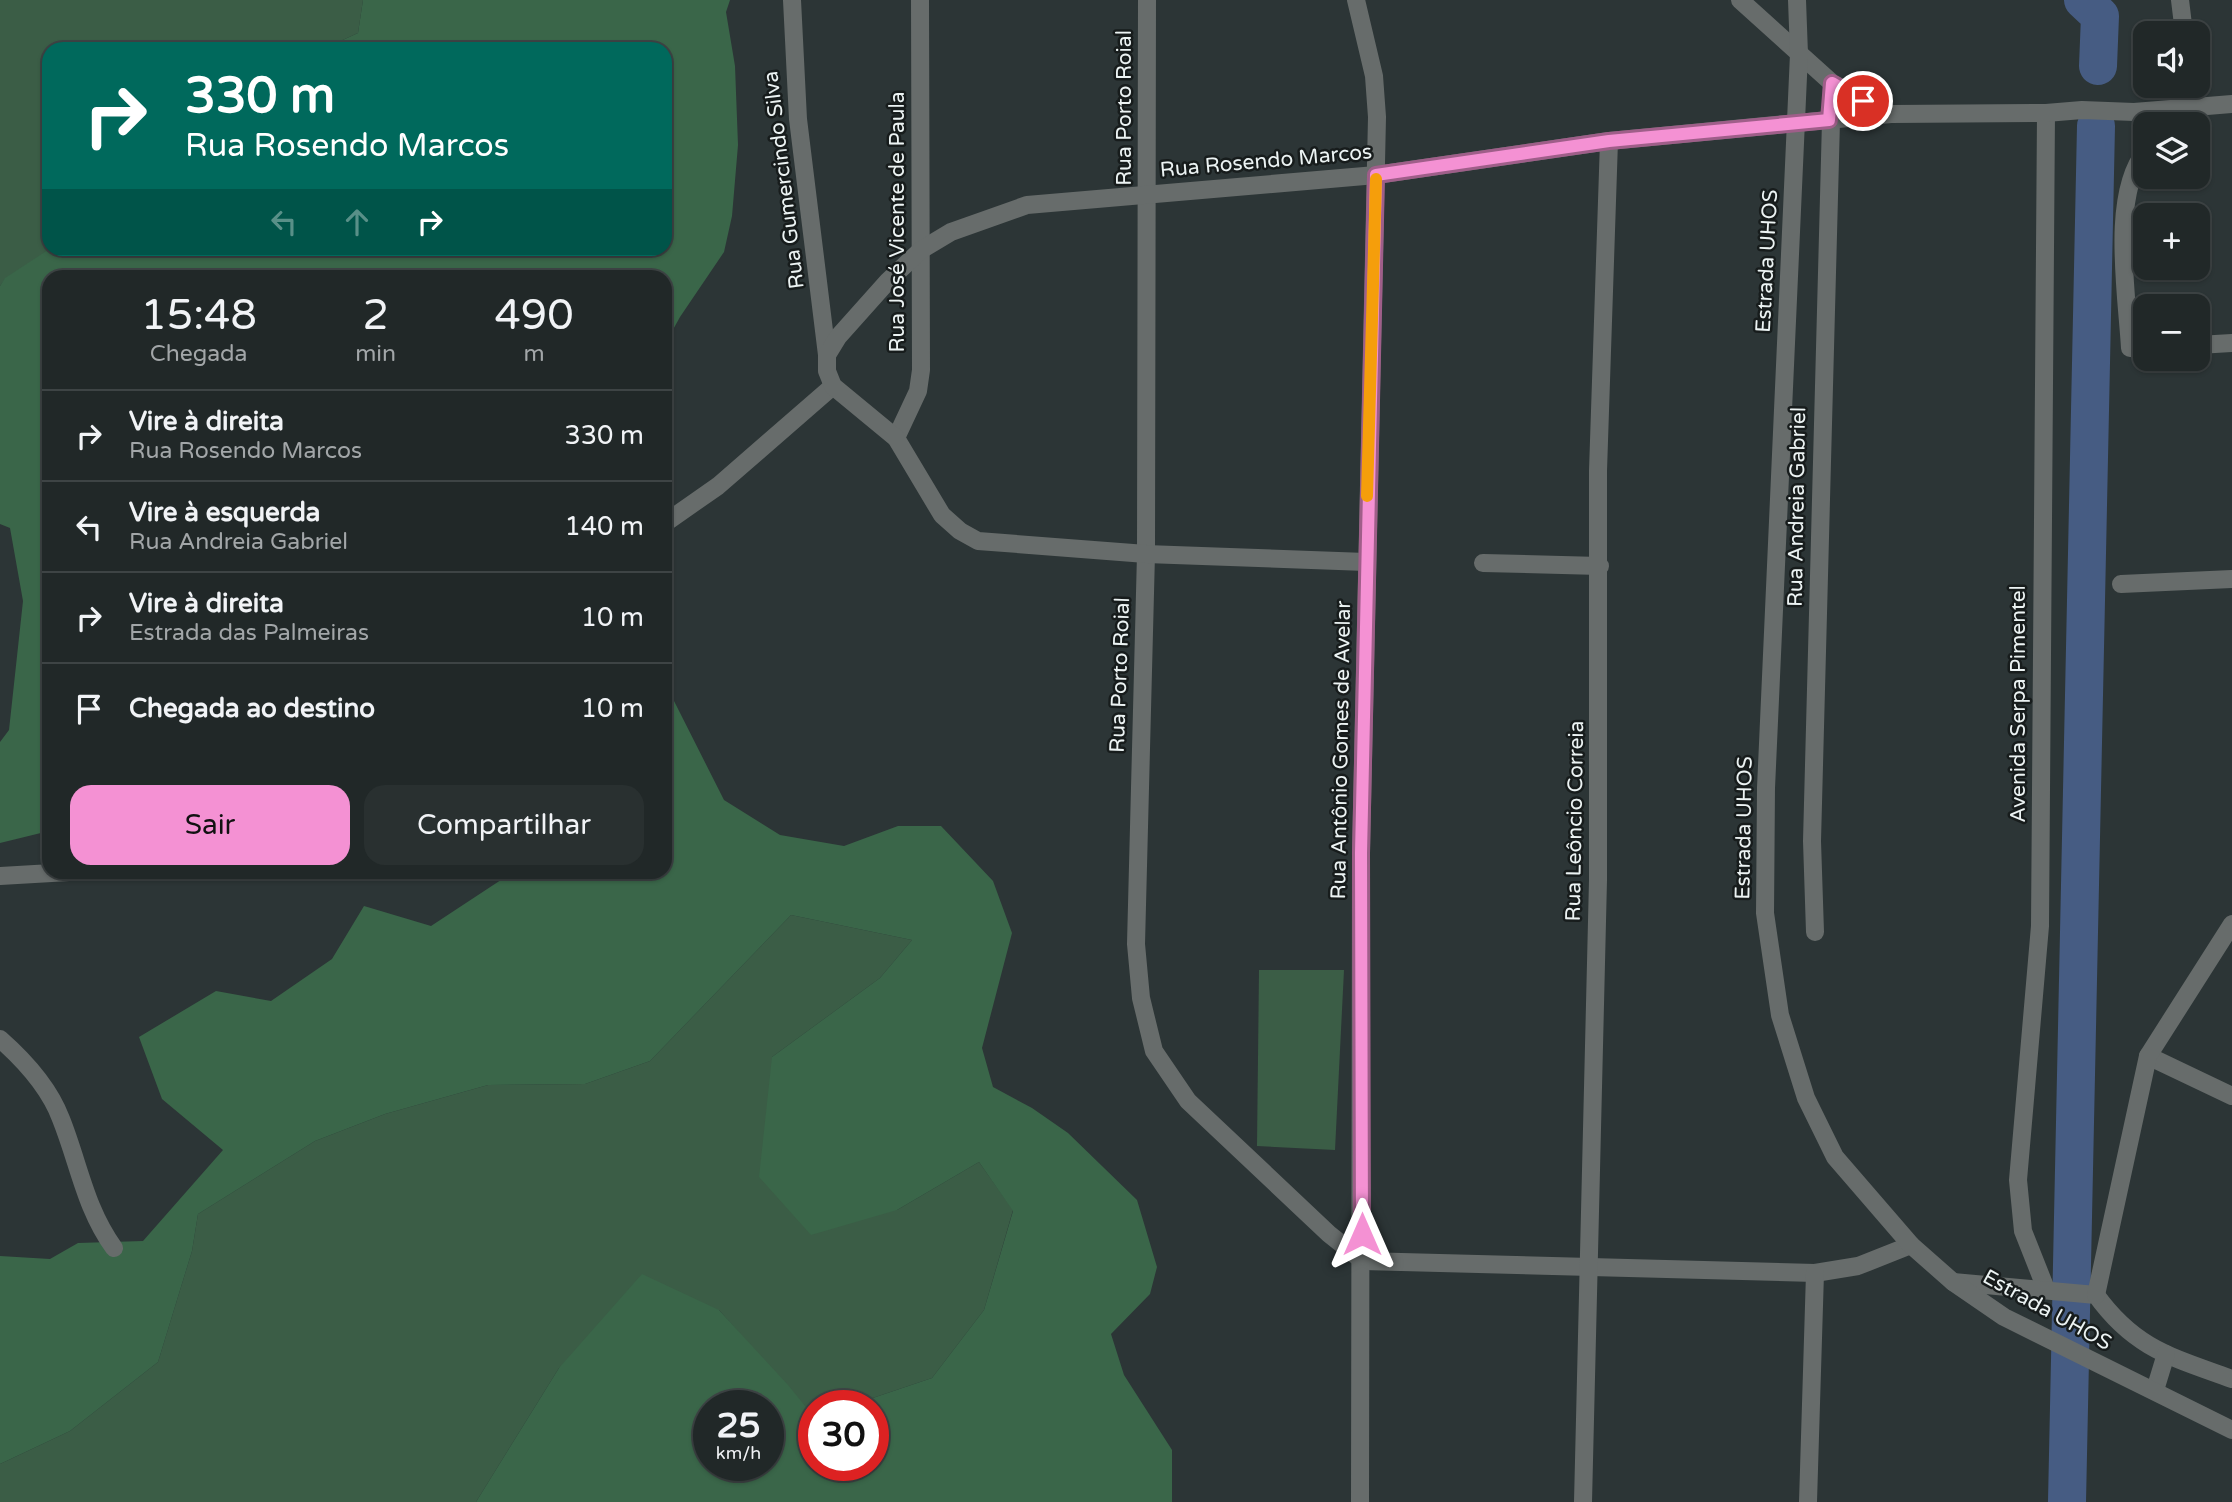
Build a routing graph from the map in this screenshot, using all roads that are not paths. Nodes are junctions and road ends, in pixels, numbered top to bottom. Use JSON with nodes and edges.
{"nodes":[{"id":1,"x":792,"y":0,"type":"edge"},
{"id":2,"x":920,"y":0,"type":"edge"},
{"id":3,"x":1147,"y":0,"type":"edge"},
{"id":4,"x":1356,"y":0,"type":"edge"},
{"id":5,"x":1740,"y":0,"type":"edge"},
{"id":6,"x":2180,"y":0,"type":"edge"},
{"id":7,"x":1795,"y":1,"type":"edge"},
{"id":8,"x":2183,"y":21,"type":"edge"},
{"id":9,"x":1799,"y":54,"type":"junction"},
{"id":10,"x":1832,"y":83,"type":"junction"},
{"id":11,"x":2189,"y":98,"type":"edge"},
{"id":12,"x":2232,"y":104,"type":"edge"},
{"id":13,"x":2189,"y":106,"type":"junction"},
{"id":14,"x":2182,"y":112,"type":"edge"},
{"id":15,"x":2046,"y":113,"type":"junction"},
{"id":16,"x":1891,"y":114,"type":"junction"},
{"id":17,"x":1829,"y":120,"type":"junction"},
{"id":18,"x":1796,"y":124,"type":"junction"},
{"id":19,"x":1609,"y":141,"type":"junction"},
{"id":20,"x":2133,"y":173,"type":"edge"},
{"id":21,"x":1376,"y":175,"type":"junction"},
{"id":22,"x":1147,"y":195,"type":"junction"},
{"id":23,"x":921,"y":250,"type":"junction"},
{"id":24,"x":2133,"y":294,"type":"edge"},
{"id":25,"x":2232,"y":343,"type":"edge"},
{"id":26,"x":2210,"y":344,"type":"edge"},
{"id":27,"x":827,"y":355,"type":"junction"},
{"id":28,"x":832,"y":386,"type":"junction"},
{"id":29,"x":896,"y":438,"type":"junction"},
{"id":30,"x":672,"y":518,"type":"edge"},
{"id":31,"x":1146,"y":554,"type":"junction"},
{"id":32,"x":1366,"y":562,"type":"junction"},
{"id":33,"x":1483,"y":563,"type":"dead end"},
{"id":34,"x":1600,"y":566,"type":"junction"},
{"id":35,"x":2232,"y":579,"type":"edge"},
{"id":36,"x":2121,"y":584,"type":"dead end"},
{"id":37,"x":42,"y":874,"type":"edge"},
{"id":38,"x":0,"y":876,"type":"edge"},
{"id":39,"x":2232,"y":924,"type":"edge"},
{"id":40,"x":1815,"y":932,"type":"dead end"},
{"id":41,"x":0,"y":1039,"type":"edge"},
{"id":42,"x":2148,"y":1056,"type":"junction"},
{"id":43,"x":2232,"y":1096,"type":"edge"},
{"id":44,"x":1911,"y":1245,"type":"junction"},
{"id":45,"x":114,"y":1248,"type":"dead end"},
{"id":46,"x":1363,"y":1261,"type":"junction"},
{"id":47,"x":1587,"y":1266,"type":"junction"},
{"id":48,"x":1815,"y":1273,"type":"junction"},
{"id":49,"x":1953,"y":1282,"type":"junction"},
{"id":50,"x":2048,"y":1289,"type":"junction"},
{"id":51,"x":2092,"y":1294,"type":"junction"},
{"id":52,"x":2165,"y":1354,"type":"junction"},
{"id":53,"x":2232,"y":1379,"type":"edge"},
{"id":54,"x":2155,"y":1390,"type":"junction"},
{"id":55,"x":2232,"y":1430,"type":"edge"},
{"id":56,"x":1360,"y":1502,"type":"edge"},
{"id":57,"x":1583,"y":1502,"type":"edge"},
{"id":58,"x":1808,"y":1502,"type":"edge"}],
"edges":[{"from":1,"to":27,"type":"street","name":"Rua Gumercindo Silva"},
{"from":2,"to":23,"type":"street","name":"Rua José Vicente de Paula"},
{"from":3,"to":22,"type":"street","name":"Rua Porto Roial"},
{"from":4,"to":21,"type":"street","name":"Rua Antônio Gomes de Avelar"},
{"from":5,"to":9,"type":"street"},
{"from":6,"to":8,"type":"street"},
{"from":7,"to":9,"type":"street","name":"Estrada UHOS"},
{"from":9,"to":10,"type":"street"},
{"from":9,"to":18,"type":"street","name":"Estrada UHOS"},
{"from":10,"to":16,"type":"street"},
{"from":10,"to":17,"type":"street","name":"Rua Andreia Gabriel"},
{"from":11,"to":13,"type":"street"},
{"from":12,"to":13,"type":"street","name":"Rua Rosendo Marcos"},
{"from":13,"to":14,"type":"street"},
{"from":13,"to":15,"type":"street","name":"Rua Rosendo Marcos"},
{"from":15,"to":16,"type":"street","name":"Rua Rosendo Marcos"},
{"from":15,"to":50,"type":"street","name":"Avenida Serpa Pimentel"},
{"from":16,"to":17,"type":"street","name":"Rua Rosendo Marcos"},
{"from":17,"to":18,"type":"street","name":"Rua Rosendo Marcos"},
{"from":17,"to":40,"type":"street","name":"Rua Andreia Gabriel"},
{"from":18,"to":19,"type":"street","name":"Rua Rosendo Marcos"},
{"from":18,"to":44,"type":"street","name":"Estrada UHOS"},
{"from":19,"to":21,"type":"street","name":"Rua Rosendo Marcos"},
{"from":19,"to":34,"type":"street","name":"Rua Leôncio Correia"},
{"from":20,"to":24,"type":"street"},
{"from":21,"to":22,"type":"street","name":"Rua Rosendo Marcos"},
{"from":21,"to":32,"type":"street","name":"Rua Antônio Gomes de Avelar"},
{"from":22,"to":23,"type":"street","name":"Rua Rosendo Marcos"},
{"from":22,"to":31,"type":"street","name":"Rua Porto Roial"},
{"from":23,"to":27,"type":"street","name":"Rua Rosendo Marcos"},
{"from":23,"to":29,"type":"street","name":"Rua José Vicente de Paula"},
{"from":25,"to":26,"type":"street"},
{"from":27,"to":28,"type":"street"},
{"from":28,"to":29,"type":"street"},
{"from":28,"to":30,"type":"street"},
{"from":29,"to":31,"type":"street"},
{"from":31,"to":32,"type":"street"},
{"from":31,"to":46,"type":"street","name":"Rua Porto Roial"},
{"from":32,"to":46,"type":"street","name":"Rua Antônio Gomes de Avelar"},
{"from":33,"to":34,"type":"street"},
{"from":34,"to":47,"type":"street","name":"Rua Leôncio Correia"},
{"from":35,"to":36,"type":"street"},
{"from":37,"to":38,"type":"street"},
{"from":39,"to":42,"type":"street"},
{"from":41,"to":45,"type":"street"},
{"from":42,"to":43,"type":"street"},
{"from":42,"to":51,"type":"street"},
{"from":44,"to":48,"type":"street"},
{"from":44,"to":49,"type":"street","name":"Estrada UHOS"},
{"from":46,"to":47,"type":"street"},
{"from":46,"to":56,"type":"street","name":"Rua Antônio Gomes de Avelar"},
{"from":47,"to":48,"type":"street"},
{"from":47,"to":57,"type":"street","name":"Rua Leôncio Correia"},
{"from":48,"to":58,"type":"street"},
{"from":49,"to":50,"type":"street"},
{"from":49,"to":54,"type":"street","name":"Estrada UHOS"},
{"from":50,"to":51,"type":"street"},
{"from":51,"to":52,"type":"street"},
{"from":52,"to":53,"type":"street"},
{"from":52,"to":54,"type":"street"},
{"from":54,"to":55,"type":"street","name":"Estrada UHOS"}]}
